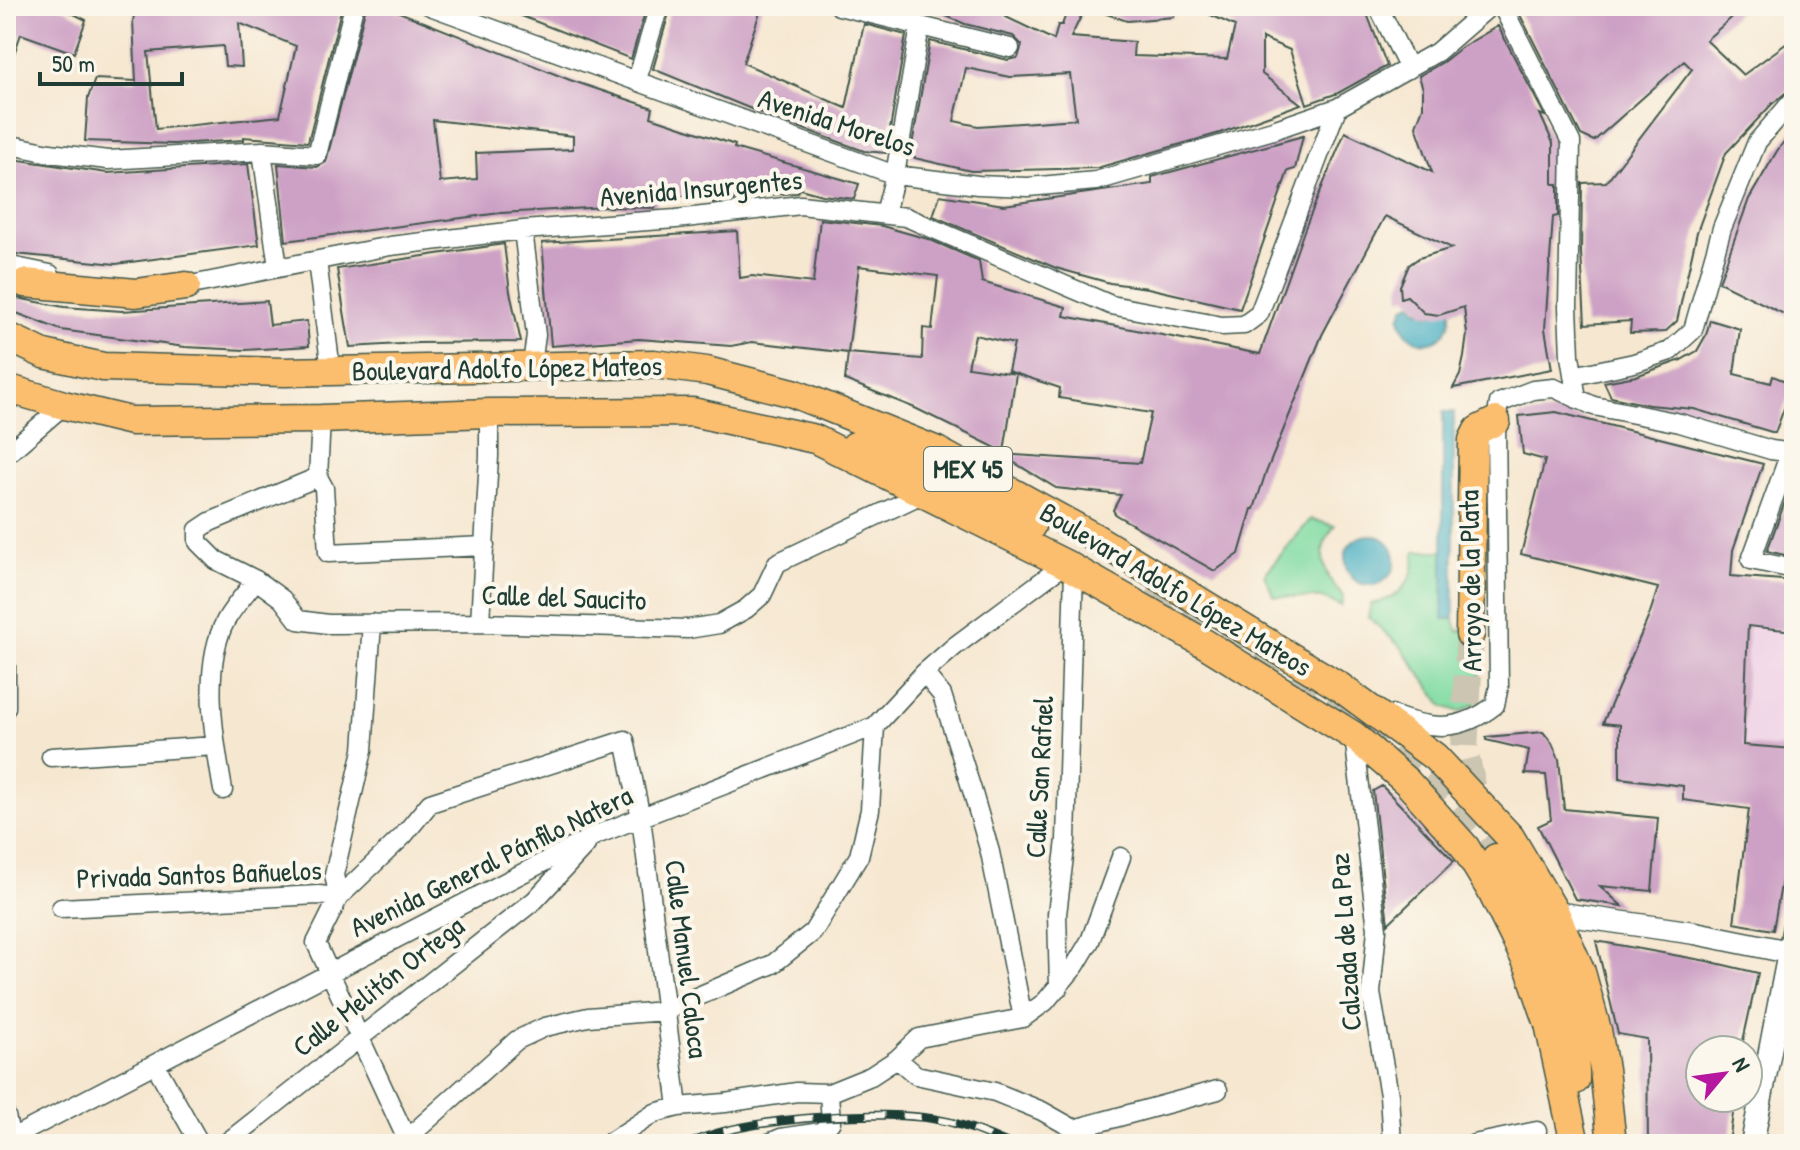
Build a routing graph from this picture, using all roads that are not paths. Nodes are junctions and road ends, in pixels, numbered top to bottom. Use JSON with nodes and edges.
{"nodes":[{"id":1,"x":354,"y":6,"type":"edge"},
{"id":2,"x":430,"y":6,"type":"edge"},
{"id":3,"x":659,"y":6,"type":"edge"},
{"id":4,"x":839,"y":6,"type":"edge"},
{"id":5,"x":1378,"y":6,"type":"edge"},
{"id":6,"x":1490,"y":6,"type":"edge"},
{"id":7,"x":1502,"y":6,"type":"edge"},
{"id":8,"x":920,"y":26,"type":"junction"},
{"id":9,"x":1010,"y":48,"type":"dead end"},
{"id":10,"x":1409,"y":69,"type":"junction"},
{"id":11,"x":637,"y":80,"type":"junction"},
{"id":12,"x":1794,"y":99,"type":"edge"},
{"id":13,"x":1337,"y":108,"type":"junction"},
{"id":14,"x":6,"y":144,"type":"edge"},
{"id":15,"x":262,"y":151,"type":"junction"},
{"id":16,"x":895,"y":175,"type":"junction"},
{"id":17,"x":885,"y":213,"type":"junction"},
{"id":18,"x":523,"y":230,"type":"junction"},
{"id":19,"x":317,"y":261,"type":"junction"},
{"id":20,"x":278,"y":268,"type":"junction"},
{"id":21,"x":16,"y":274,"type":"edge"},
{"id":22,"x":186,"y":286,"type":"joint"},
{"id":23,"x":12,"y":345,"type":"edge"},
{"id":24,"x":532,"y":365,"type":"junction"},
{"id":25,"x":331,"y":370,"type":"junction"},
{"id":26,"x":1573,"y":376,"type":"junction"},
{"id":27,"x":6,"y":388,"type":"edge"},
{"id":28,"x":1577,"y":399,"type":"junction"},
{"id":29,"x":64,"y":405,"type":"junction"},
{"id":30,"x":489,"y":413,"type":"junction"},
{"id":31,"x":321,"y":419,"type":"junction"},
{"id":32,"x":1496,"y":421,"type":"junction"},
{"id":33,"x":815,"y":439,"type":"junction"},
{"id":34,"x":1793,"y":449,"type":"edge"},
{"id":35,"x":6,"y":455,"type":"edge"},
{"id":36,"x":318,"y":477,"type":"junction"},
{"id":37,"x":924,"y":493,"type":"junction"},
{"id":38,"x":485,"y":546,"type":"junction"},
{"id":39,"x":1070,"y":567,"type":"junction"},
{"id":40,"x":1794,"y":569,"type":"edge"},
{"id":41,"x":256,"y":580,"type":"junction"},
{"id":42,"x":1147,"y":592,"type":"tunnel mouth"},
{"id":43,"x":372,"y":623,"type":"junction"},
{"id":44,"x":480,"y":623,"type":"junction"},
{"id":45,"x":1470,"y":634,"type":"tunnel mouth"},
{"id":46,"x":6,"y":665,"type":"edge"},
{"id":47,"x":924,"y":673,"type":"junction"},
{"id":48,"x":1367,"y":705,"type":"junction"},
{"id":49,"x":7,"y":708,"type":"edge"},
{"id":50,"x":875,"y":726,"type":"junction"},
{"id":51,"x":1354,"y":736,"type":"junction"},
{"id":52,"x":215,"y":746,"type":"junction"},
{"id":53,"x":51,"y":757,"type":"dead end"},
{"id":54,"x":223,"y":790,"type":"dead end"},
{"id":55,"x":641,"y":818,"type":"junction"},
{"id":56,"x":596,"y":835,"type":"junction"},
{"id":57,"x":1121,"y":857,"type":"dead end"},
{"id":58,"x":1496,"y":858,"type":"tunnel mouth"},
{"id":59,"x":339,"y":897,"type":"junction"},
{"id":60,"x":61,"y":908,"type":"dead end"},
{"id":61,"x":1555,"y":913,"type":"junction"},
{"id":62,"x":1794,"y":927,"type":"edge"},
{"id":63,"x":1792,"y":954,"type":"edge"},
{"id":64,"x":331,"y":971,"type":"junction"},
{"id":65,"x":1059,"y":987,"type":"junction"},
{"id":66,"x":664,"y":1011,"type":"junction"},
{"id":67,"x":1023,"y":1018,"type":"junction"},
{"id":68,"x":361,"y":1035,"type":"junction"},
{"id":69,"x":897,"y":1059,"type":"junction"},
{"id":70,"x":156,"y":1066,"type":"junction"},
{"id":71,"x":1218,"y":1090,"type":"dead end"},
{"id":72,"x":829,"y":1093,"type":"junction"},
{"id":73,"x":678,"y":1107,"type":"junction"},
{"id":74,"x":6,"y":1116,"type":"edge"},
{"id":75,"x":1074,"y":1129,"type":"junction"},
{"id":76,"x":6,"y":1131,"type":"edge"},
{"id":77,"x":1537,"y":1131,"type":"dead end"},
{"id":78,"x":822,"y":1138,"type":"edge"},
{"id":79,"x":1574,"y":1140,"type":"edge"},
{"id":80,"x":6,"y":1141,"type":"edge"},
{"id":81,"x":406,"y":1142,"type":"edge"},
{"id":82,"x":200,"y":1144,"type":"edge"},
{"id":83,"x":225,"y":1144,"type":"edge"},
{"id":84,"x":607,"y":1144,"type":"edge"},
{"id":85,"x":767,"y":1144,"type":"edge"},
{"id":86,"x":1093,"y":1144,"type":"edge"},
{"id":87,"x":1392,"y":1144,"type":"edge"},
{"id":88,"x":1474,"y":1144,"type":"edge"},
{"id":89,"x":1612,"y":1144,"type":"edge"},
{"id":90,"x":1752,"y":1144,"type":"edge"},
{"id":91,"x":1759,"y":1144,"type":"edge"}],
"edges":[{"from":1,"to":15,"type":"street"},
{"from":2,"to":11,"type":"street","name":"Avenida Morelos"},
{"from":3,"to":11,"type":"street"},
{"from":4,"to":8,"type":"street"},
{"from":5,"to":10,"type":"street"},
{"from":6,"to":10,"type":"street","name":"Avenida Morelos"},
{"from":7,"to":26,"type":"street"},
{"from":8,"to":9,"type":"street"},
{"from":8,"to":16,"type":"street"},
{"from":10,"to":13,"type":"street","name":"Avenida Morelos"},
{"from":11,"to":16,"type":"street","name":"Avenida Morelos"},
{"from":12,"to":26,"type":"street"},
{"from":13,"to":16,"type":"street","name":"Avenida Morelos"},
{"from":13,"to":17,"type":"street","name":"Avenida Insurgentes"},
{"from":14,"to":15,"type":"street"},
{"from":15,"to":20,"type":"street"},
{"from":16,"to":17,"type":"street"},
{"from":17,"to":18,"type":"street","name":"Avenida Insurgentes"},
{"from":18,"to":19,"type":"street","name":"Avenida Insurgentes"},
{"from":18,"to":24,"type":"street"},
{"from":19,"to":20,"type":"street","name":"Avenida Insurgentes"},
{"from":19,"to":25,"type":"street"},
{"from":20,"to":22,"type":"street","name":"Avenida Insurgentes"},
{"from":21,"to":22,"type":"main road"},
{"from":23,"to":25,"type":"main road","name":"Boulevard Adolfo López Mateos","number":"MEX 45"},
{"from":24,"to":25,"type":"main road","name":"Boulevard Adolfo López Mateos","number":"MEX 45"},
{"from":24,"to":48,"type":"main road","name":"Boulevard Adolfo López Mateos","number":"MEX 45"},
{"from":26,"to":28,"type":"street"},
{"from":27,"to":29,"type":"main road","name":"Boulevard Adolfo López Mateos","number":"MEX 45"},
{"from":28,"to":32,"type":"street"},
{"from":28,"to":34,"type":"street"},
{"from":29,"to":31,"type":"main road","name":"Boulevard Adolfo López Mateos","number":"MEX 45"},
{"from":29,"to":35,"type":"street"},
{"from":30,"to":31,"type":"main road","name":"Boulevard Adolfo López Mateos","number":"MEX 45"},
{"from":30,"to":33,"type":"main road","name":"Boulevard Adolfo López Mateos","number":"MEX 45"},
{"from":30,"to":38,"type":"street"},
{"from":31,"to":36,"type":"street"},
{"from":32,"to":45,"type":"main road"},
{"from":32,"to":48,"type":"street","name":"Arroyo de la Plata"},
{"from":33,"to":37,"type":"main road","name":"Boulevard Adolfo López Mateos","number":"MEX 45"},
{"from":33,"to":42,"type":"main road"},
{"from":34,"to":40,"type":"street"},
{"from":36,"to":38,"type":"street"},
{"from":36,"to":41,"type":"street","name":"Calle del Saucito"},
{"from":37,"to":39,"type":"main road","name":"Boulevard Adolfo López Mateos","number":"MEX 45"},
{"from":37,"to":44,"type":"street","name":"Calle del Saucito"},
{"from":38,"to":44,"type":"street"},
{"from":39,"to":47,"type":"street","name":"Avenida General Pánfilo Natera"},
{"from":39,"to":51,"type":"main road","name":"Boulevard Adolfo López Mateos","number":"MEX 45"},
{"from":39,"to":65,"type":"street","name":"Calle San Rafael"},
{"from":41,"to":43,"type":"street","name":"Calle del Saucito"},
{"from":41,"to":52,"type":"street"},
{"from":43,"to":44,"type":"street","name":"Calle del Saucito"},
{"from":43,"to":59,"type":"street"},
{"from":46,"to":49,"type":"street"},
{"from":47,"to":50,"type":"street","name":"Avenida General Pánfilo Natera"},
{"from":47,"to":67,"type":"street"},
{"from":48,"to":61,"type":"main road","name":"Boulevard Adolfo López Mateos","number":"MEX 45"},
{"from":50,"to":55,"type":"street","name":"Avenida General Pánfilo Natera"},
{"from":50,"to":66,"type":"street"},
{"from":51,"to":79,"type":"main road","name":"Boulevard Adolfo López Mateos","number":"MEX 45"},
{"from":51,"to":87,"type":"street","name":"Calzada de La Paz"},
{"from":52,"to":53,"type":"street"},
{"from":52,"to":54,"type":"street"},
{"from":55,"to":56,"type":"street","name":"Avenida General Pánfilo Natera"},
{"from":55,"to":59,"type":"street","name":"Calle Manuel Caloca"},
{"from":55,"to":66,"type":"street","name":"Calle Manuel Caloca"},
{"from":56,"to":64,"type":"street","name":"Avenida General Pánfilo Natera"},
{"from":56,"to":68,"type":"street","name":"Calle Melitón Ortega"},
{"from":57,"to":65,"type":"street"},
{"from":58,"to":79,"type":"main road"},
{"from":59,"to":60,"type":"street","name":"Privada Santos Bañuelos"},
{"from":59,"to":64,"type":"street"},
{"from":61,"to":63,"type":"street"},
{"from":61,"to":89,"type":"main road","name":"Boulevard Adolfo López Mateos","number":"MEX 45"},
{"from":62,"to":63,"type":"street"},
{"from":63,"to":90,"type":"street"},
{"from":63,"to":91,"type":"street"},
{"from":64,"to":68,"type":"street"},
{"from":64,"to":70,"type":"street","name":"Avenida General Pánfilo Natera"},
{"from":65,"to":67,"type":"street"},
{"from":66,"to":73,"type":"street","name":"Calle Manuel Caloca"},
{"from":66,"to":81,"type":"street"},
{"from":67,"to":69,"type":"street"},
{"from":68,"to":81,"type":"street"},
{"from":68,"to":83,"type":"street","name":"Calle Melitón Ortega"},
{"from":69,"to":72,"type":"street"},
{"from":69,"to":75,"type":"street"},
{"from":70,"to":80,"type":"street","name":"Avenida General Pánfilo Natera"},
{"from":70,"to":82,"type":"street"},
{"from":71,"to":75,"type":"street"},
{"from":72,"to":73,"type":"street"},
{"from":72,"to":78,"type":"street"},
{"from":73,"to":84,"type":"street"},
{"from":74,"to":76,"type":"street"},
{"from":75,"to":86,"type":"street"},
{"from":77,"to":88,"type":"street"},
{"from":78,"to":85,"type":"street"}]}
